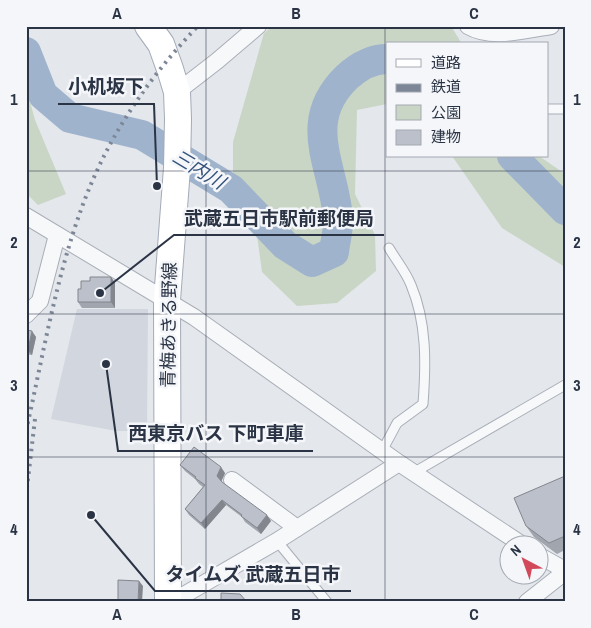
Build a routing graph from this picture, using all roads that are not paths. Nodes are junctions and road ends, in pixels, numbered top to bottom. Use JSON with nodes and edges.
{"nodes":[{"id":1,"x":258,"y":26,"type":"edge"},
{"id":2,"x":468,"y":26,"type":"edge"},
{"id":3,"x":551,"y":26,"type":"edge"},
{"id":4,"x":153,"y":28,"type":"edge"},
{"id":5,"x":177,"y":92,"type":"junction"},
{"id":6,"x":548,"y":109,"type":"edge"},
{"id":7,"x":565,"y":109,"type":"edge"},
{"id":8,"x":26,"y":216,"type":"edge"},
{"id":9,"x":57,"y":235,"type":"junction"},
{"id":10,"x":389,"y":248,"type":"dead end"},
{"id":11,"x":167,"y":300,"type":"junction"},
{"id":12,"x":26,"y":316,"type":"edge"},
{"id":13,"x":565,"y":385,"type":"edge"},
{"id":14,"x":382,"y":451,"type":"junction"},
{"id":15,"x":406,"y":468,"type":"junction"},
{"id":16,"x":232,"y":480,"type":"dead end"},
{"id":17,"x":297,"y":528,"type":"junction"},
{"id":18,"x":509,"y":536,"type":"edge"},
{"id":19,"x":277,"y":541,"type":"junction"},
{"id":20,"x":548,"y":561,"type":"edge"},
{"id":21,"x":565,"y":572,"type":"edge"},
{"id":22,"x":168,"y":602,"type":"edge"},
{"id":23,"x":172,"y":602,"type":"edge"},
{"id":24,"x":327,"y":602,"type":"edge"},
{"id":25,"x":527,"y":602,"type":"edge"}],
"edges":[{"from":1,"to":5,"type":"street"},
{"from":2,"to":3,"type":"street"},
{"from":4,"to":5,"type":"main road","name":"青梅あきる野線"},
{"from":5,"to":11,"type":"main road","name":"青梅あきる野線"},
{"from":6,"to":7,"type":"lane"},
{"from":8,"to":9,"type":"street"},
{"from":9,"to":11,"type":"street"},
{"from":9,"to":12,"type":"street"},
{"from":10,"to":14,"type":"lane"},
{"from":11,"to":14,"type":"street"},
{"from":11,"to":22,"type":"main road","name":"青梅あきる野線"},
{"from":13,"to":15,"type":"lane"},
{"from":14,"to":15,"type":"street"},
{"from":15,"to":17,"type":"street"},
{"from":15,"to":18,"type":"street"},
{"from":16,"to":17,"type":"street"},
{"from":17,"to":19,"type":"street"},
{"from":19,"to":23,"type":"street"},
{"from":19,"to":24,"type":"lane"},
{"from":20,"to":21,"type":"street"},
{"from":21,"to":25,"type":"street"}]}
